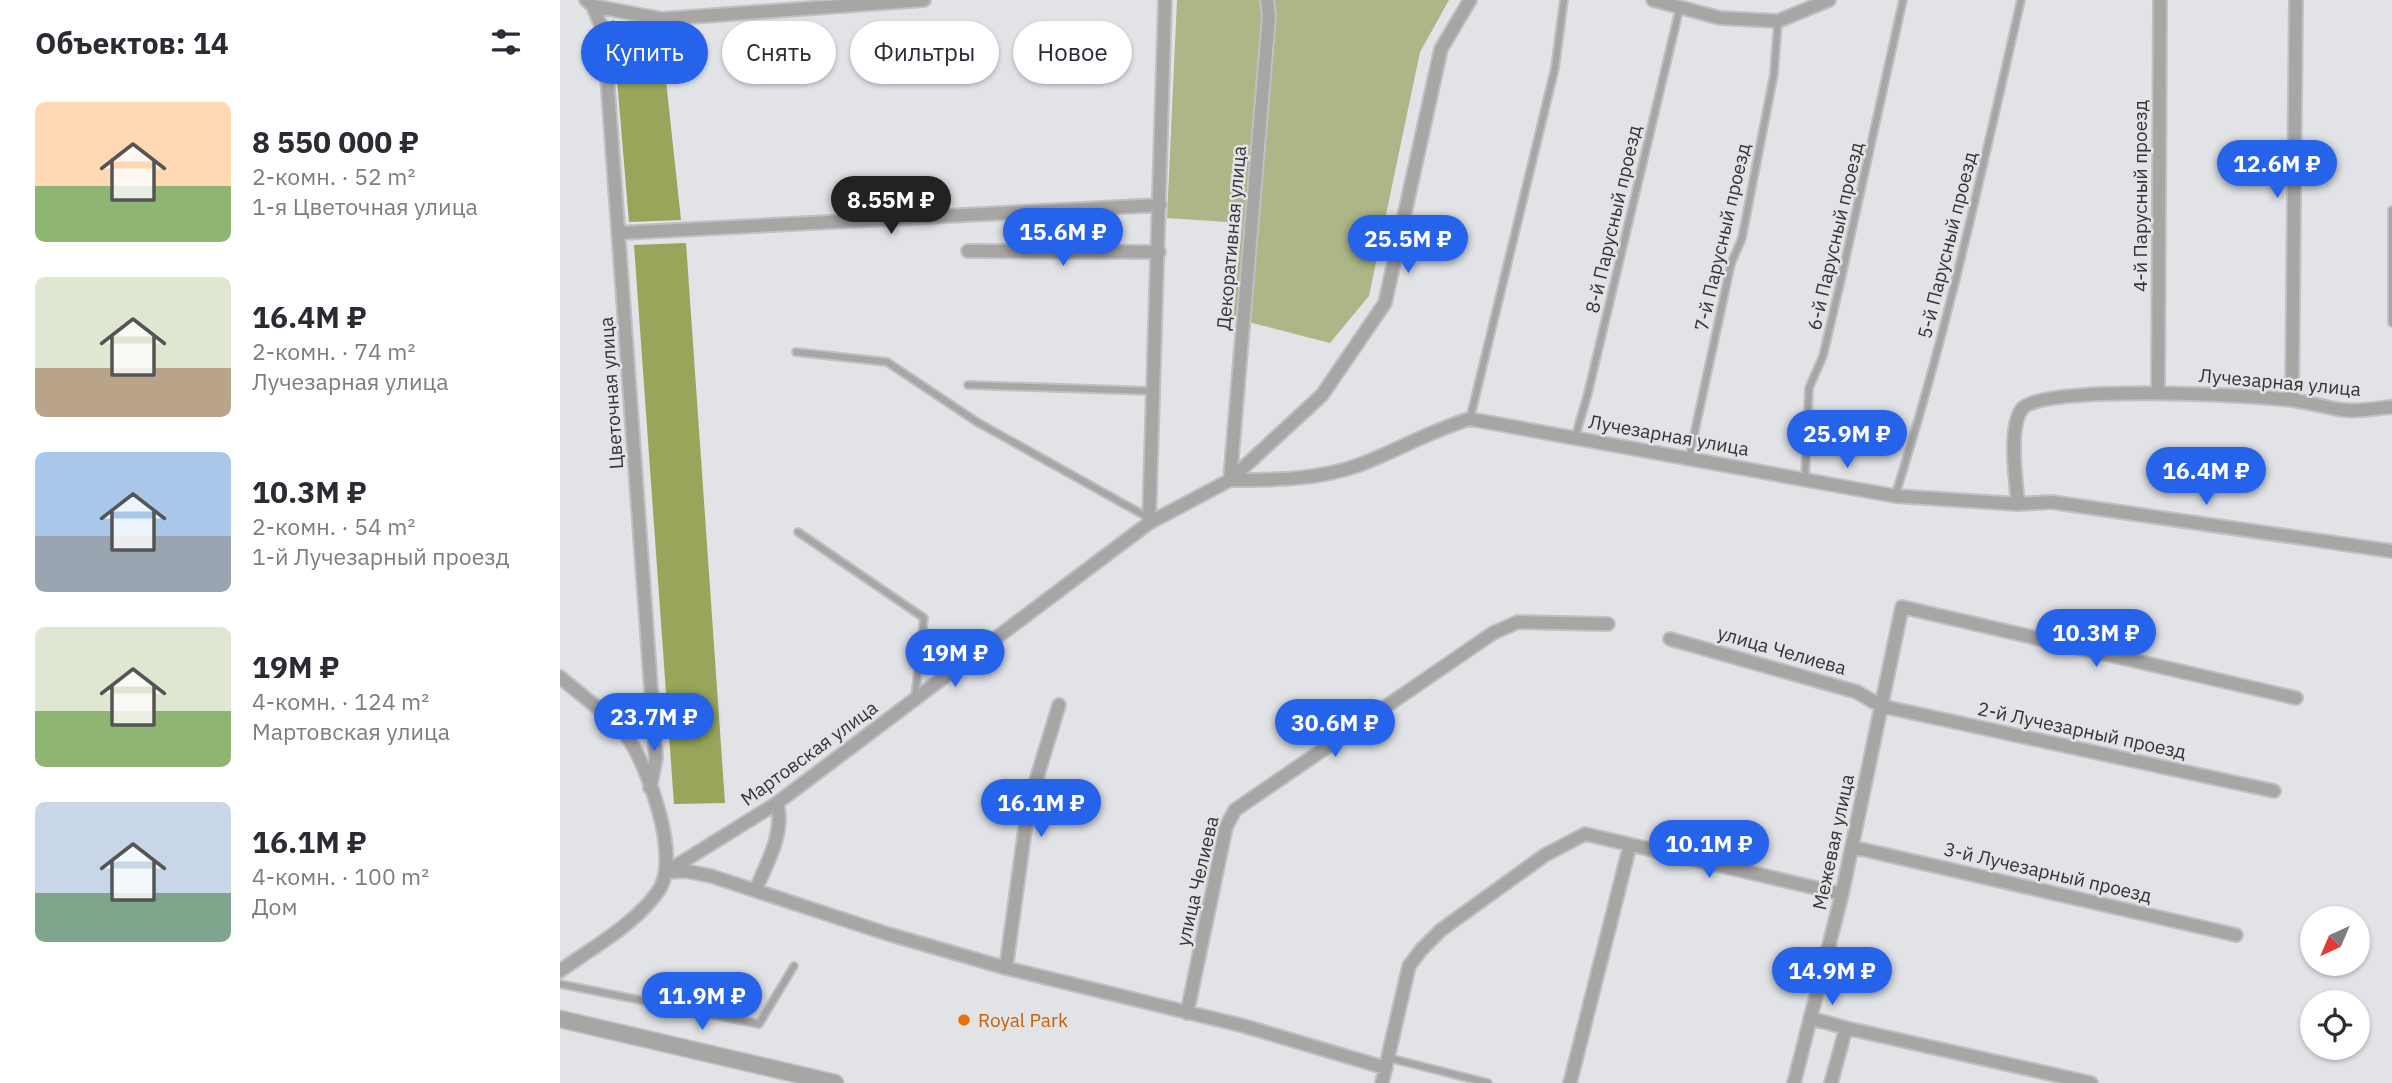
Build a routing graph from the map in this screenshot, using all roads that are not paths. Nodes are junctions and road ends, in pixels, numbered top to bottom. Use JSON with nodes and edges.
{"nodes":[{"id":1,"x":924,"y":0,"type":"edge"},
{"id":2,"x":1165,"y":0,"type":"edge"},
{"id":3,"x":1267,"y":0,"type":"edge"},
{"id":4,"x":1470,"y":0,"type":"edge"},
{"id":5,"x":1564,"y":0,"type":"edge"},
{"id":6,"x":1653,"y":0,"type":"edge"},
{"id":7,"x":1829,"y":0,"type":"edge"},
{"id":8,"x":1903,"y":0,"type":"edge"},
{"id":9,"x":2021,"y":0,"type":"edge"},
{"id":10,"x":2160,"y":0,"type":"edge"},
{"id":11,"x":2296,"y":0,"type":"edge"},
{"id":12,"x":589,"y":3,"type":"edge"},
{"id":13,"x":1680,"y":6,"type":"junction"},
{"id":14,"x":1778,"y":21,"type":"junction"},
{"id":15,"x":1160,"y":205,"type":"junction"},
{"id":16,"x":2392,"y":210,"type":"edge"},
{"id":17,"x":619,"y":233,"type":"junction"},
{"id":18,"x":968,"y":251,"type":"dead end"},
{"id":19,"x":1159,"y":252,"type":"junction"},
{"id":20,"x":2392,"y":323,"type":"edge"},
{"id":21,"x":796,"y":352,"type":"dead end"},
{"id":22,"x":968,"y":385,"type":"dead end"},
{"id":23,"x":1152,"y":391,"type":"junction"},
{"id":24,"x":2158,"y":393,"type":"junction"},
{"id":25,"x":2292,"y":400,"type":"junction"},
{"id":26,"x":2392,"y":407,"type":"edge"},
{"id":27,"x":1470,"y":419,"type":"junction"},
{"id":28,"x":1575,"y":438,"type":"junction"},
{"id":29,"x":1689,"y":458,"type":"junction"},
{"id":30,"x":1805,"y":479,"type":"junction"},
{"id":31,"x":1230,"y":480,"type":"junction"},
{"id":32,"x":1895,"y":496,"type":"junction"},
{"id":33,"x":2018,"y":504,"type":"junction"},
{"id":34,"x":1149,"y":520,"type":"junction"},
{"id":35,"x":798,"y":532,"type":"dead end"},
{"id":36,"x":2392,"y":551,"type":"edge"},
{"id":37,"x":1608,"y":624,"type":"dead end"},
{"id":38,"x":1670,"y":639,"type":"dead end"},
{"id":39,"x":560,"y":677,"type":"edge"},
{"id":40,"x":2296,"y":698,"type":"dead end"},
{"id":41,"x":915,"y":699,"type":"junction"},
{"id":42,"x":1059,"y":705,"type":"dead end"},
{"id":43,"x":1881,"y":706,"type":"junction"},
{"id":44,"x":650,"y":788,"type":"junction"},
{"id":45,"x":2274,"y":791,"type":"dead end"},
{"id":46,"x":778,"y":803,"type":"junction"},
{"id":47,"x":1630,"y":845,"type":"junction"},
{"id":48,"x":1853,"y":847,"type":"junction"},
{"id":49,"x":666,"y":872,"type":"junction"},
{"id":50,"x":756,"y":889,"type":"junction"},
{"id":51,"x":1842,"y":894,"type":"junction"},
{"id":52,"x":2236,"y":935,"type":"dead end"},
{"id":53,"x":794,"y":966,"type":"dead end"},
{"id":54,"x":1006,"y":968,"type":"junction"},
{"id":55,"x":560,"y":971,"type":"edge"},
{"id":56,"x":560,"y":985,"type":"edge"},
{"id":57,"x":1187,"y":1013,"type":"junction"},
{"id":58,"x":1810,"y":1018,"type":"junction"},
{"id":59,"x":560,"y":1019,"type":"edge"},
{"id":60,"x":1846,"y":1028,"type":"junction"},
{"id":61,"x":1387,"y":1063,"type":"junction"},
{"id":62,"x":835,"y":1083,"type":"edge"},
{"id":63,"x":1382,"y":1083,"type":"edge"},
{"id":64,"x":1488,"y":1083,"type":"edge"},
{"id":65,"x":1570,"y":1083,"type":"edge"},
{"id":66,"x":1794,"y":1083,"type":"edge"},
{"id":67,"x":1831,"y":1083,"type":"edge"},
{"id":68,"x":2091,"y":1083,"type":"edge"}],
"edges":[{"from":1,"to":12,"type":"street"},
{"from":2,"to":15,"type":"street"},
{"from":3,"to":31,"type":"street","name":"Декоративная улица"},
{"from":4,"to":31,"type":"street"},
{"from":5,"to":27,"type":"lane"},
{"from":6,"to":13,"type":"street"},
{"from":7,"to":14,"type":"street"},
{"from":8,"to":30,"type":"lane","name":"6-й Парусный проезд"},
{"from":9,"to":32,"type":"lane","name":"5-й Парусный проезд"},
{"from":10,"to":24,"type":"street","name":"4-й Парусный проезд"},
{"from":11,"to":25,"type":"street"},
{"from":12,"to":17,"type":"street","name":"Цветочная улица"},
{"from":13,"to":14,"type":"street"},
{"from":13,"to":28,"type":"lane","name":"8-й Парусный проезд"},
{"from":14,"to":29,"type":"lane","name":"7-й Парусный проезд"},
{"from":15,"to":17,"type":"street"},
{"from":15,"to":19,"type":"street"},
{"from":16,"to":20,"type":"lane"},
{"from":17,"to":44,"type":"street","name":"Цветочная улица"},
{"from":18,"to":19,"type":"street"},
{"from":19,"to":23,"type":"street"},
{"from":21,"to":34,"type":"lane"},
{"from":22,"to":23,"type":"lane"},
{"from":23,"to":34,"type":"street"},
{"from":24,"to":25,"type":"street","name":"Лучезарная улица"},
{"from":24,"to":33,"type":"street","name":"Лучезарная улица"},
{"from":25,"to":26,"type":"street","name":"Лучезарная улица"},
{"from":27,"to":28,"type":"street","name":"Лучезарная улица"},
{"from":27,"to":31,"type":"street","name":"Лучезарная улица"},
{"from":28,"to":29,"type":"street","name":"Лучезарная улица"},
{"from":29,"to":30,"type":"street","name":"Лучезарная улица"},
{"from":30,"to":32,"type":"street","name":"Лучезарная улица"},
{"from":31,"to":34,"type":"street","name":"Мартовская улица"},
{"from":32,"to":33,"type":"street","name":"Лучезарная улица"},
{"from":33,"to":36,"type":"street"},
{"from":34,"to":41,"type":"street","name":"Мартовская улица"},
{"from":35,"to":41,"type":"lane"},
{"from":37,"to":57,"type":"street","name":"улица Челиева"},
{"from":38,"to":43,"type":"street","name":"улица Челиева"},
{"from":39,"to":44,"type":"street"},
{"from":40,"to":43,"type":"street","name":"Межевая улица"},
{"from":41,"to":46,"type":"street","name":"Мартовская улица"},
{"from":42,"to":54,"type":"street"},
{"from":43,"to":45,"type":"street","name":"2-й Лучезарный проезд"},
{"from":43,"to":48,"type":"street","name":"Межевая улица"},
{"from":44,"to":49,"type":"street"},
{"from":46,"to":49,"type":"street","name":"Мартовская улица"},
{"from":46,"to":50,"type":"street"},
{"from":47,"to":51,"type":"street"},
{"from":47,"to":61,"type":"street"},
{"from":47,"to":65,"type":"street"},
{"from":48,"to":51,"type":"street","name":"Межевая улица"},
{"from":48,"to":52,"type":"street","name":"3-й Лучезарный проезд"},
{"from":49,"to":50,"type":"street"},
{"from":49,"to":55,"type":"street","name":"Мартовская улица"},
{"from":50,"to":54,"type":"street"},
{"from":51,"to":58,"type":"street","name":"Межевая улица"},
{"from":53,"to":56,"type":"lane"},
{"from":54,"to":57,"type":"street"},
{"from":57,"to":61,"type":"street"},
{"from":58,"to":60,"type":"street"},
{"from":58,"to":66,"type":"street","name":"Межевая улица"},
{"from":59,"to":62,"type":"street"},
{"from":60,"to":67,"type":"street"},
{"from":60,"to":68,"type":"street"},
{"from":61,"to":63,"type":"street"},
{"from":61,"to":64,"type":"lane"}]}
